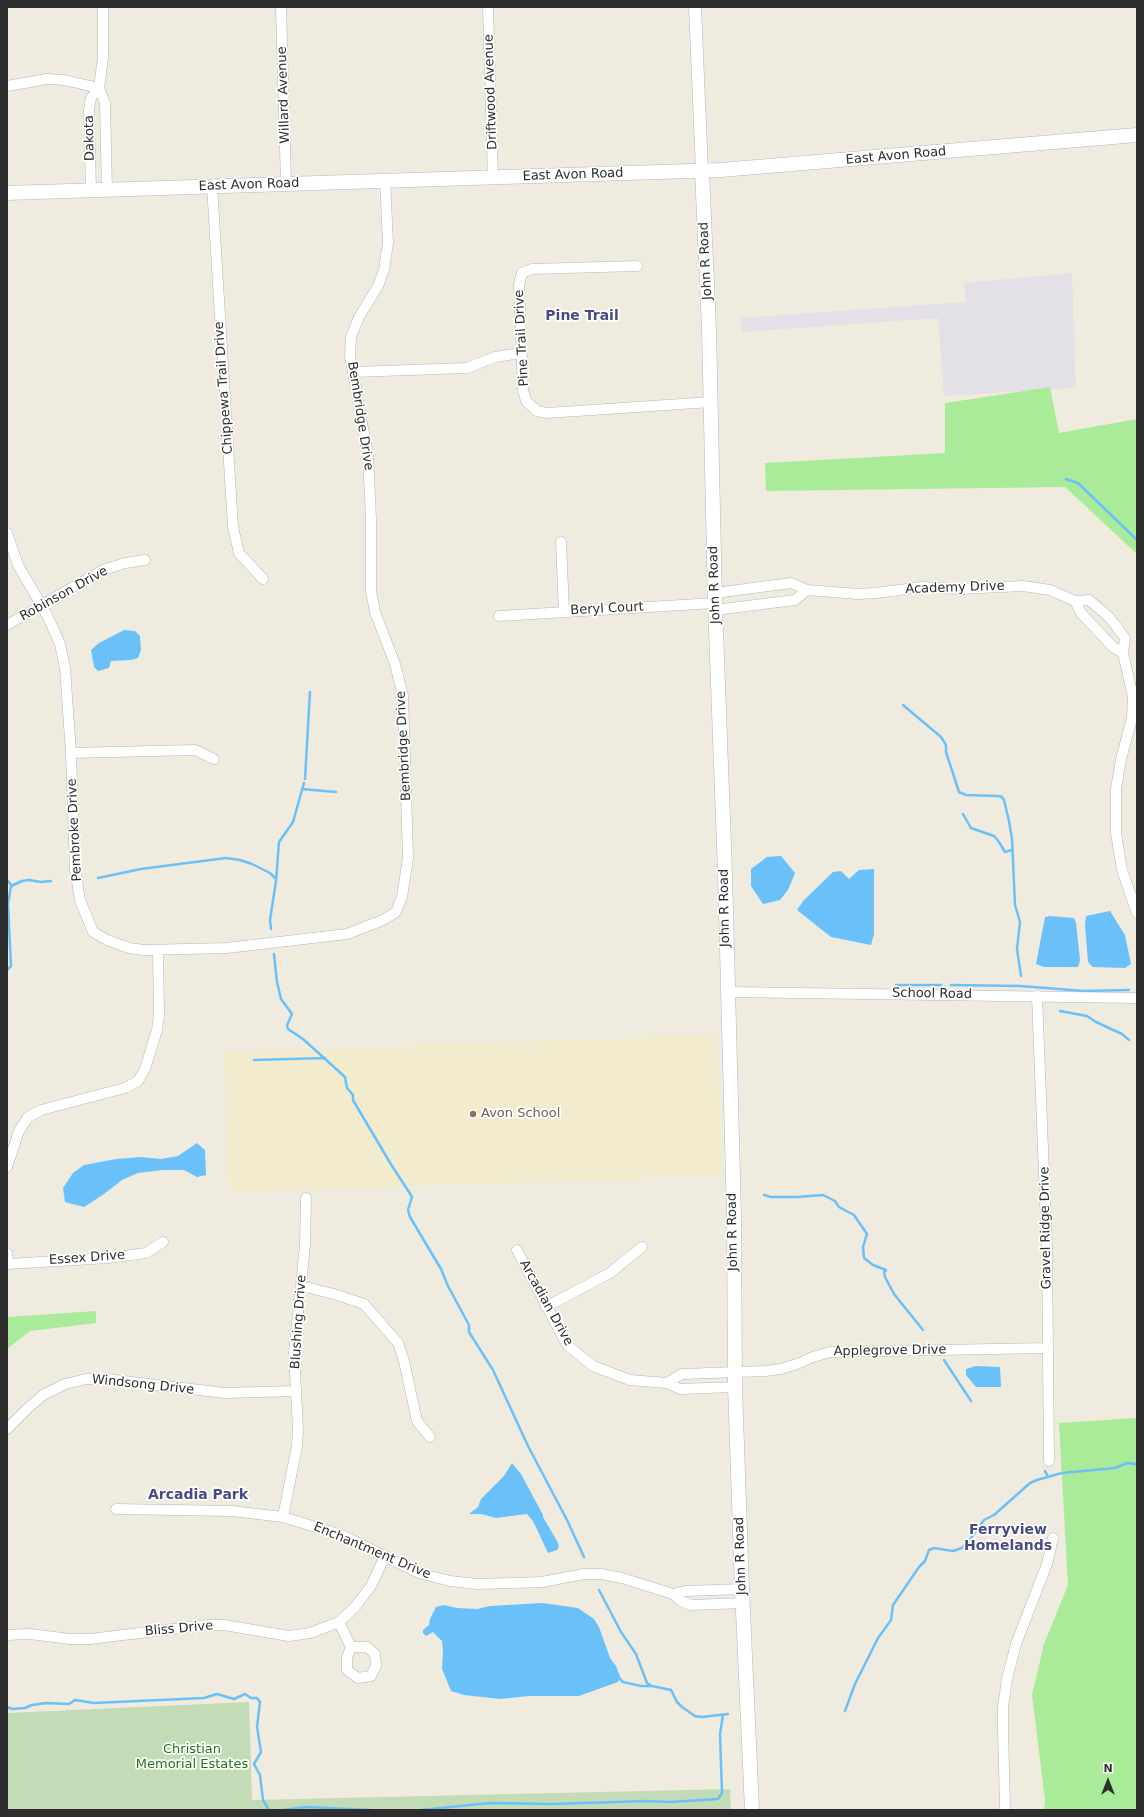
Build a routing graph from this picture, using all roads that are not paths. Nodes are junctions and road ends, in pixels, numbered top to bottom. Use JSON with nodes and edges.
{"nodes":[{"id":1,"x":103,"y":7,"type":"edge"},
{"id":2,"x":281,"y":7,"type":"edge"},
{"id":3,"x":488,"y":7,"type":"edge"},
{"id":4,"x":695,"y":7,"type":"edge"},
{"id":5,"x":7,"y":86,"type":"edge"},
{"id":6,"x":99,"y":88,"type":"junction"},
{"id":7,"x":1137,"y":136,"type":"edge"},
{"id":8,"x":702,"y":171,"type":"junction"},
{"id":9,"x":493,"y":178,"type":"junction"},
{"id":10,"x":385,"y":180,"type":"junction"},
{"id":11,"x":286,"y":183,"type":"junction"},
{"id":12,"x":212,"y":186,"type":"junction"},
{"id":13,"x":107,"y":190,"type":"junction"},
{"id":14,"x":91,"y":191,"type":"junction"},
{"id":15,"x":7,"y":193,"type":"edge"},
{"id":16,"x":637,"y":266,"type":"dead end"},
{"id":17,"x":522,"y":353,"type":"junction"},
{"id":18,"x":353,"y":372,"type":"junction"},
{"id":19,"x":711,"y":402,"type":"junction"},
{"id":20,"x":7,"y":534,"type":"edge"},
{"id":21,"x":561,"y":542,"type":"dead end"},
{"id":22,"x":144,"y":560,"type":"dead end"},
{"id":23,"x":263,"y":579,"type":"dead end"},
{"id":24,"x":808,"y":590,"type":"junction"},
{"id":25,"x":1076,"y":601,"type":"junction"},
{"id":26,"x":715,"y":602,"type":"junction"},
{"id":27,"x":42,"y":605,"type":"junction"},
{"id":28,"x":564,"y":611,"type":"junction"},
{"id":29,"x":499,"y":616,"type":"dead end"},
{"id":30,"x":7,"y":625,"type":"edge"},
{"id":31,"x":1123,"y":653,"type":"junction"},
{"id":32,"x":71,"y":753,"type":"junction"},
{"id":33,"x":214,"y":759,"type":"dead end"},
{"id":34,"x":1137,"y":913,"type":"edge"},
{"id":35,"x":158,"y":950,"type":"junction"},
{"id":36,"x":728,"y":992,"type":"junction"},
{"id":37,"x":1037,"y":996,"type":"junction"},
{"id":38,"x":1137,"y":998,"type":"edge"},
{"id":39,"x":7,"y":1167,"type":"edge"},
{"id":40,"x":306,"y":1198,"type":"dead end"},
{"id":41,"x":163,"y":1242,"type":"dead end"},
{"id":42,"x":642,"y":1247,"type":"dead end"},
{"id":43,"x":517,"y":1250,"type":"dead end"},
{"id":44,"x":7,"y":1253,"type":"edge"},
{"id":45,"x":7,"y":1264,"type":"edge"},
{"id":46,"x":301,"y":1286,"type":"junction"},
{"id":47,"x":546,"y":1307,"type":"junction"},
{"id":48,"x":1048,"y":1348,"type":"junction"},
{"id":49,"x":735,"y":1371,"type":"junction"},
{"id":50,"x":667,"y":1383,"type":"junction"},
{"id":51,"x":736,"y":1387,"type":"junction"},
{"id":52,"x":295,"y":1391,"type":"junction"},
{"id":53,"x":7,"y":1429,"type":"edge"},
{"id":54,"x":430,"y":1437,"type":"dead end"},
{"id":55,"x":1049,"y":1461,"type":"dead end"},
{"id":56,"x":116,"y":1509,"type":"dead end"},
{"id":57,"x":283,"y":1517,"type":"junction"},
{"id":58,"x":1053,"y":1538,"type":"dead end"},
{"id":59,"x":385,"y":1556,"type":"junction"},
{"id":60,"x":742,"y":1589,"type":"junction"},
{"id":61,"x":673,"y":1594,"type":"junction"},
{"id":62,"x":743,"y":1603,"type":"junction"},
{"id":63,"x":339,"y":1622,"type":"junction"},
{"id":64,"x":7,"y":1635,"type":"edge"},
{"id":65,"x":351,"y":1647,"type":"dead end"},
{"id":66,"x":752,"y":1810,"type":"edge"},
{"id":67,"x":1005,"y":1810,"type":"edge"}],
"edges":[{"from":1,"to":6,"type":"street","name":"Dakota"},
{"from":2,"to":11,"type":"street","name":"Willard Avenue"},
{"from":3,"to":9,"type":"street","name":"Driftwood Avenue"},
{"from":4,"to":8,"type":"street","name":"John R Road"},
{"from":5,"to":6,"type":"street"},
{"from":6,"to":13,"type":"street","name":"Dakota"},
{"from":6,"to":14,"type":"street","name":"Dakota"},
{"from":7,"to":8,"type":"main road","name":"East Avon Road"},
{"from":8,"to":9,"type":"main road","name":"East Avon Road"},
{"from":8,"to":19,"type":"main road","name":"John R Road"},
{"from":9,"to":10,"type":"main road","name":"East Avon Road"},
{"from":10,"to":11,"type":"main road","name":"East Avon Road"},
{"from":10,"to":18,"type":"street","name":"Bembridge Drive"},
{"from":11,"to":12,"type":"main road","name":"East Avon Road"},
{"from":12,"to":13,"type":"main road","name":"East Avon Road"},
{"from":12,"to":23,"type":"street","name":"Chippewa Trail Drive"},
{"from":13,"to":14,"type":"main road","name":"East Avon Road"},
{"from":14,"to":15,"type":"main road","name":"East Avon Road"},
{"from":16,"to":17,"type":"street","name":"Pine Trail Drive"},
{"from":17,"to":18,"type":"street"},
{"from":17,"to":19,"type":"street","name":"Pine Trail Drive"},
{"from":18,"to":35,"type":"street","name":"Bembridge Drive"},
{"from":19,"to":26,"type":"main road","name":"John R Road"},
{"from":20,"to":27,"type":"street","name":"Pembroke Drive"},
{"from":21,"to":28,"type":"street"},
{"from":22,"to":27,"type":"street","name":"Robinson Drive"},
{"from":24,"to":25,"type":"street","name":"Academy Drive"},
{"from":24,"to":26,"type":"street"},
{"from":24,"to":26,"type":"street","name":"Academy Drive"},
{"from":25,"to":31,"type":"street"},
{"from":25,"to":31,"type":"street","name":"Academy Drive"},
{"from":26,"to":28,"type":"street","name":"Beryl Court"},
{"from":26,"to":36,"type":"main road","name":"John R Road"},
{"from":27,"to":30,"type":"street","name":"Robinson Drive"},
{"from":27,"to":32,"type":"street","name":"Pembroke Drive"},
{"from":28,"to":29,"type":"street","name":"Beryl Court"},
{"from":31,"to":34,"type":"street","name":"Academy Drive"},
{"from":32,"to":33,"type":"street"},
{"from":32,"to":35,"type":"street","name":"Pembroke Drive"},
{"from":35,"to":39,"type":"street"},
{"from":36,"to":37,"type":"street","name":"School Road"},
{"from":36,"to":49,"type":"main road","name":"John R Road"},
{"from":37,"to":38,"type":"street","name":"School Road"},
{"from":37,"to":48,"type":"street","name":"Gravel Ridge Drive"},
{"from":40,"to":46,"type":"street","name":"Blushing Drive"},
{"from":41,"to":45,"type":"street","name":"Essex Drive"},
{"from":42,"to":47,"type":"street"},
{"from":43,"to":47,"type":"street","name":"Arcadian Drive"},
{"from":44,"to":45,"type":"street"},
{"from":46,"to":52,"type":"street","name":"Blushing Drive"},
{"from":46,"to":54,"type":"street"},
{"from":47,"to":50,"type":"street","name":"Arcadian Drive"},
{"from":48,"to":49,"type":"street","name":"Applegrove Drive"},
{"from":48,"to":55,"type":"street","name":"Gravel Ridge Drive"},
{"from":49,"to":50,"type":"street"},
{"from":49,"to":51,"type":"main road","name":"John R Road"},
{"from":50,"to":51,"type":"street","name":"Arcadian Drive"},
{"from":51,"to":60,"type":"main road","name":"John R Road"},
{"from":52,"to":53,"type":"street","name":"Windsong Drive"},
{"from":52,"to":57,"type":"street","name":"Blushing Drive"},
{"from":56,"to":57,"type":"street","name":"Enchantment Drive"},
{"from":57,"to":59,"type":"street","name":"Enchantment Drive"},
{"from":58,"to":67,"type":"street"},
{"from":59,"to":61,"type":"street","name":"Enchantment Drive"},
{"from":59,"to":63,"type":"street","name":"Bliss Drive"},
{"from":60,"to":61,"type":"street","name":"Enchantment Drive"},
{"from":60,"to":62,"type":"main road","name":"John R Road"},
{"from":61,"to":62,"type":"street","name":"Enchantment Drive"},
{"from":62,"to":66,"type":"main road","name":"John R Road"},
{"from":63,"to":64,"type":"street","name":"Bliss Drive"},
{"from":63,"to":65,"type":"street"}]}
